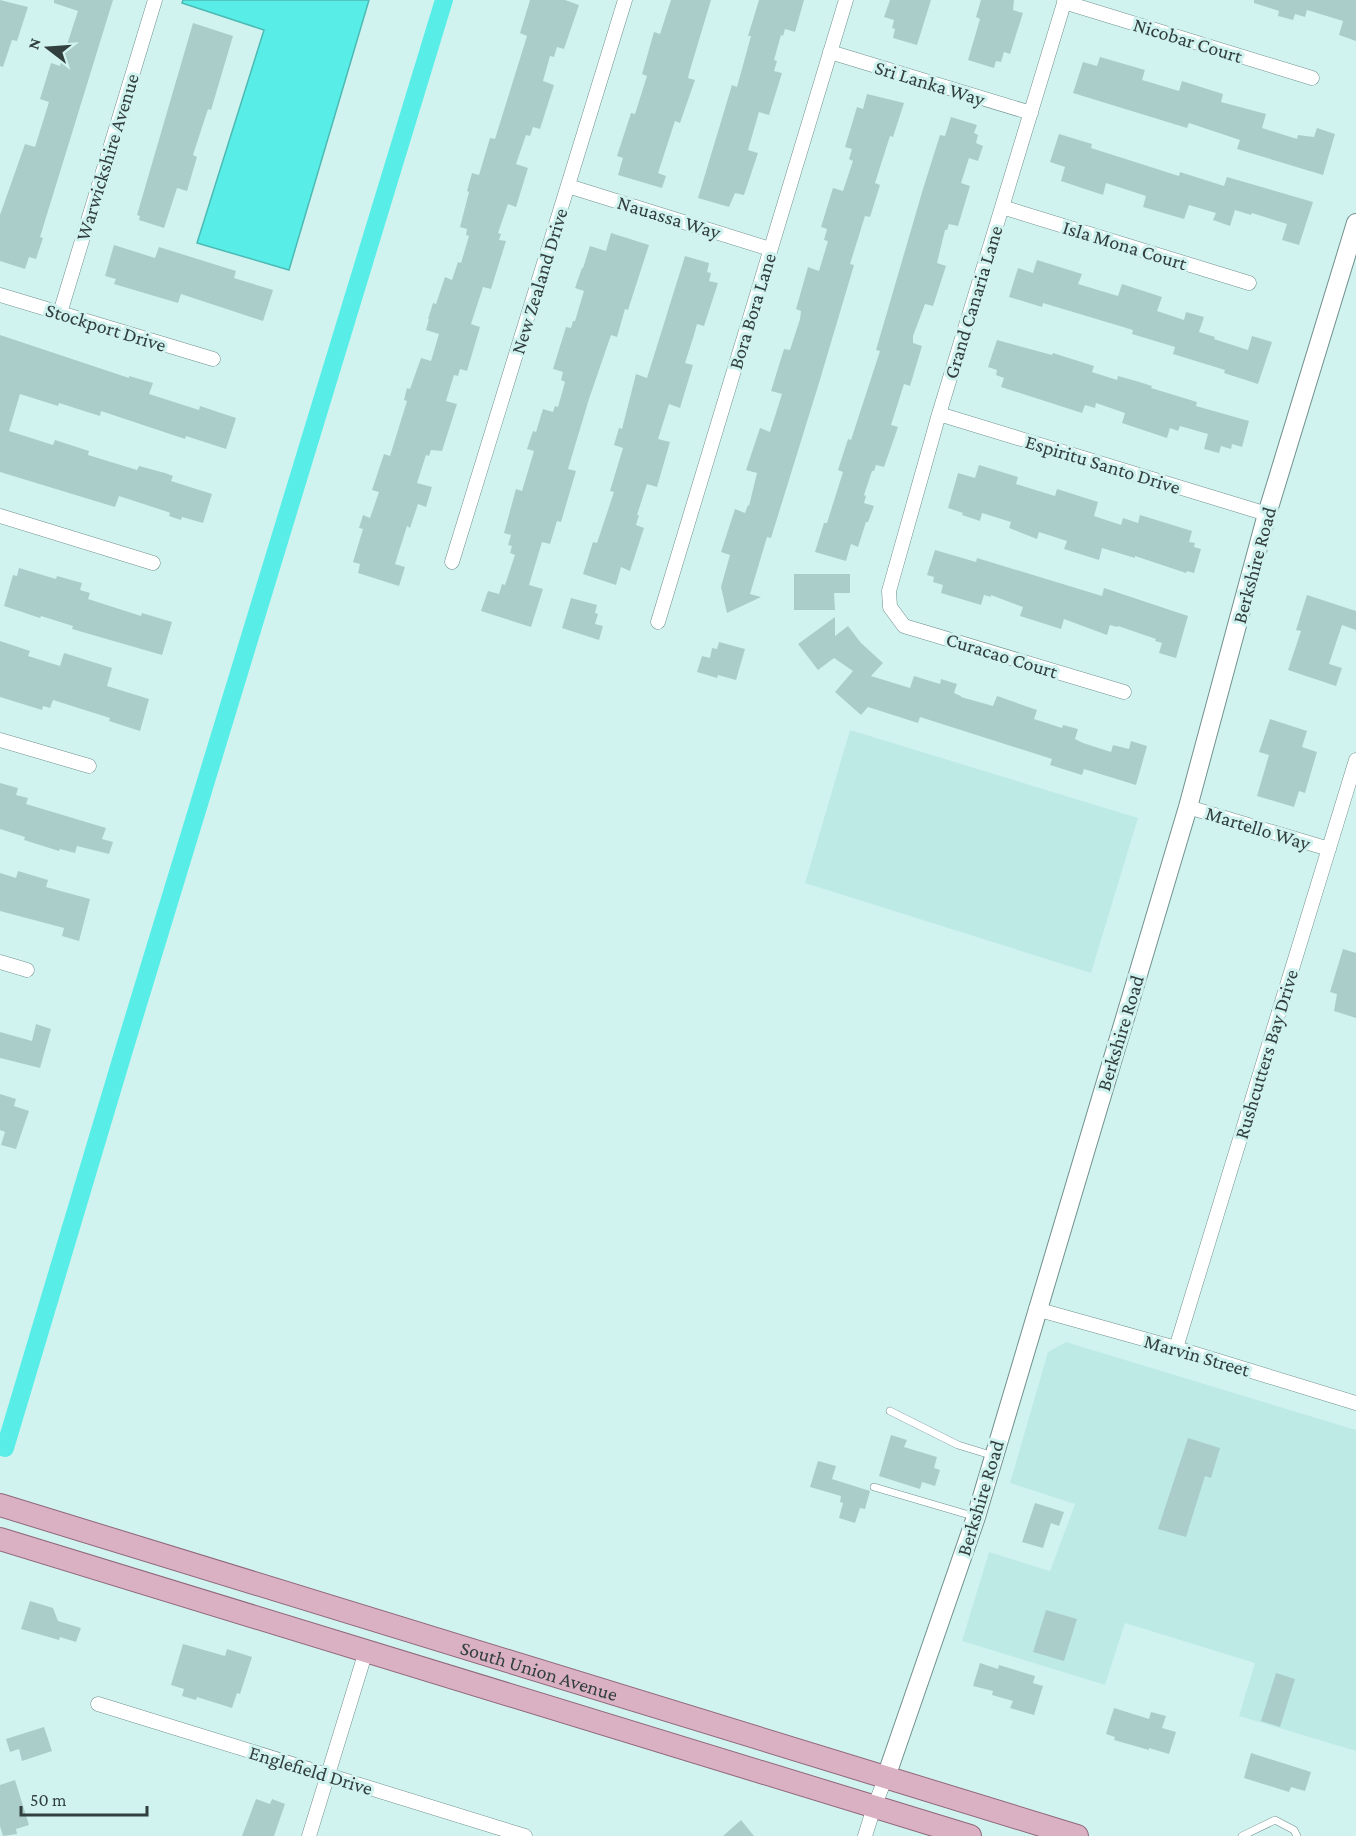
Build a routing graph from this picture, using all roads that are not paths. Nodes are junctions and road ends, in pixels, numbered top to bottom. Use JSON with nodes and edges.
{"nodes":[{"id":1,"x":154,"y":0,"type":"edge"},
{"id":2,"x":625,"y":0,"type":"edge"},
{"id":3,"x":846,"y":0,"type":"edge"},
{"id":4,"x":1065,"y":1,"type":"edge"},
{"id":5,"x":830,"y":52,"type":"junction"},
{"id":6,"x":1312,"y":78,"type":"dead end"},
{"id":7,"x":1031,"y":113,"type":"junction"},
{"id":8,"x":568,"y":186,"type":"junction"},
{"id":9,"x":1002,"y":207,"type":"junction"},
{"id":10,"x":1356,"y":223,"type":"edge"},
{"id":11,"x":770,"y":249,"type":"junction"},
{"id":12,"x":1249,"y":284,"type":"dead end"},
{"id":13,"x":0,"y":295,"type":"edge"},
{"id":14,"x":60,"y":313,"type":"junction"},
{"id":15,"x":213,"y":359,"type":"dead end"},
{"id":16,"x":939,"y":414,"type":"junction"},
{"id":17,"x":1267,"y":514,"type":"junction"},
{"id":18,"x":0,"y":516,"type":"edge"},
{"id":19,"x":452,"y":562,"type":"dead end"},
{"id":20,"x":153,"y":563,"type":"dead end"},
{"id":21,"x":890,"y":607,"type":"joint"},
{"id":22,"x":658,"y":622,"type":"dead end"},
{"id":23,"x":1124,"y":692,"type":"dead end"},
{"id":24,"x":0,"y":740,"type":"edge"},
{"id":25,"x":1356,"y":760,"type":"edge"},
{"id":26,"x":89,"y":766,"type":"dead end"},
{"id":27,"x":1188,"y":807,"type":"junction"},
{"id":28,"x":1329,"y":849,"type":"junction"},
{"id":29,"x":0,"y":962,"type":"edge"},
{"id":30,"x":27,"y":970,"type":"dead end"},
{"id":31,"x":1036,"y":1309,"type":"junction"},
{"id":32,"x":1176,"y":1348,"type":"junction"},
{"id":33,"x":1356,"y":1403,"type":"edge"},
{"id":34,"x":890,"y":1411,"type":"dead end"},
{"id":35,"x":994,"y":1456,"type":"junction"},
{"id":36,"x":874,"y":1486,"type":"dead end"},
{"id":37,"x":0,"y":1505,"type":"edge"},
{"id":38,"x":975,"y":1517,"type":"junction"},
{"id":39,"x":0,"y":1539,"type":"edge"},
{"id":40,"x":366,"y":1651,"type":"junction"},
{"id":41,"x":98,"y":1704,"type":"dead end"},
{"id":42,"x":327,"y":1775,"type":"junction"},
{"id":43,"x":886,"y":1777,"type":"junction"},
{"id":44,"x":874,"y":1807,"type":"junction"},
{"id":45,"x":309,"y":1836,"type":"edge"},
{"id":46,"x":525,"y":1836,"type":"edge"},
{"id":47,"x":865,"y":1836,"type":"edge"},
{"id":48,"x":970,"y":1836,"type":"edge"},
{"id":49,"x":1077,"y":1836,"type":"edge"},
{"id":50,"x":1242,"y":1836,"type":"edge"},
{"id":51,"x":1297,"y":1836,"type":"edge"}],
"edges":[{"from":1,"to":14,"type":"street","name":"Warwickshire Avenue"},
{"from":2,"to":8,"type":"street","name":"New Zealand Drive"},
{"from":3,"to":5,"type":"street","name":"Bora Bora Lane"},
{"from":4,"to":6,"type":"street","name":"Nicobar Court"},
{"from":4,"to":7,"type":"street","name":"Grand Canaria Lane"},
{"from":5,"to":7,"type":"street","name":"Sri Lanka Way"},
{"from":5,"to":11,"type":"street","name":"Bora Bora Lane"},
{"from":7,"to":9,"type":"street","name":"Grand Canaria Lane"},
{"from":8,"to":11,"type":"street","name":"Nauassa Way"},
{"from":8,"to":19,"type":"street","name":"New Zealand Drive"},
{"from":9,"to":12,"type":"street","name":"Isla Mona Court"},
{"from":9,"to":16,"type":"street","name":"Grand Canaria Lane"},
{"from":10,"to":17,"type":"street","name":"Berkshire Road"},
{"from":11,"to":22,"type":"street","name":"Bora Bora Lane"},
{"from":13,"to":14,"type":"street","name":"Stockport Drive"},
{"from":14,"to":15,"type":"street","name":"Stockport Drive"},
{"from":16,"to":17,"type":"street","name":"Espiritu Santo Drive"},
{"from":16,"to":21,"type":"street","name":"Grand Canaria Lane"},
{"from":17,"to":27,"type":"street","name":"Berkshire Road"},
{"from":18,"to":20,"type":"street"},
{"from":21,"to":23,"type":"street","name":"Curacao Court"},
{"from":24,"to":26,"type":"street"},
{"from":25,"to":28,"type":"street","name":"Rushcutters Bay Drive"},
{"from":27,"to":28,"type":"street","name":"Martello Way"},
{"from":27,"to":31,"type":"street","name":"Berkshire Road"},
{"from":28,"to":32,"type":"street","name":"Rushcutters Bay Drive"},
{"from":29,"to":30,"type":"street"},
{"from":31,"to":32,"type":"street","name":"Marvin Street"},
{"from":31,"to":35,"type":"street","name":"Berkshire Road"},
{"from":32,"to":33,"type":"street","name":"Marvin Street"},
{"from":34,"to":35,"type":"lane"},
{"from":35,"to":38,"type":"street","name":"Berkshire Road"},
{"from":36,"to":38,"type":"lane"},
{"from":37,"to":43,"type":"main road","name":"South Union Avenue"},
{"from":38,"to":43,"type":"street","name":"Berkshire Road"},
{"from":39,"to":40,"type":"main road","name":"South Union Avenue"},
{"from":40,"to":42,"type":"street"},
{"from":40,"to":44,"type":"main road","name":"South Union Avenue"},
{"from":41,"to":42,"type":"street","name":"Englefield Drive"},
{"from":42,"to":45,"type":"street"},
{"from":42,"to":46,"type":"street","name":"Englefield Drive"},
{"from":43,"to":44,"type":"street","name":"Berkshire Road"},
{"from":43,"to":49,"type":"main road","name":"South Union Avenue"},
{"from":44,"to":47,"type":"street","name":"Berkshire Road"},
{"from":44,"to":48,"type":"main road","name":"South Union Avenue"},
{"from":50,"to":51,"type":"lane"}]}
